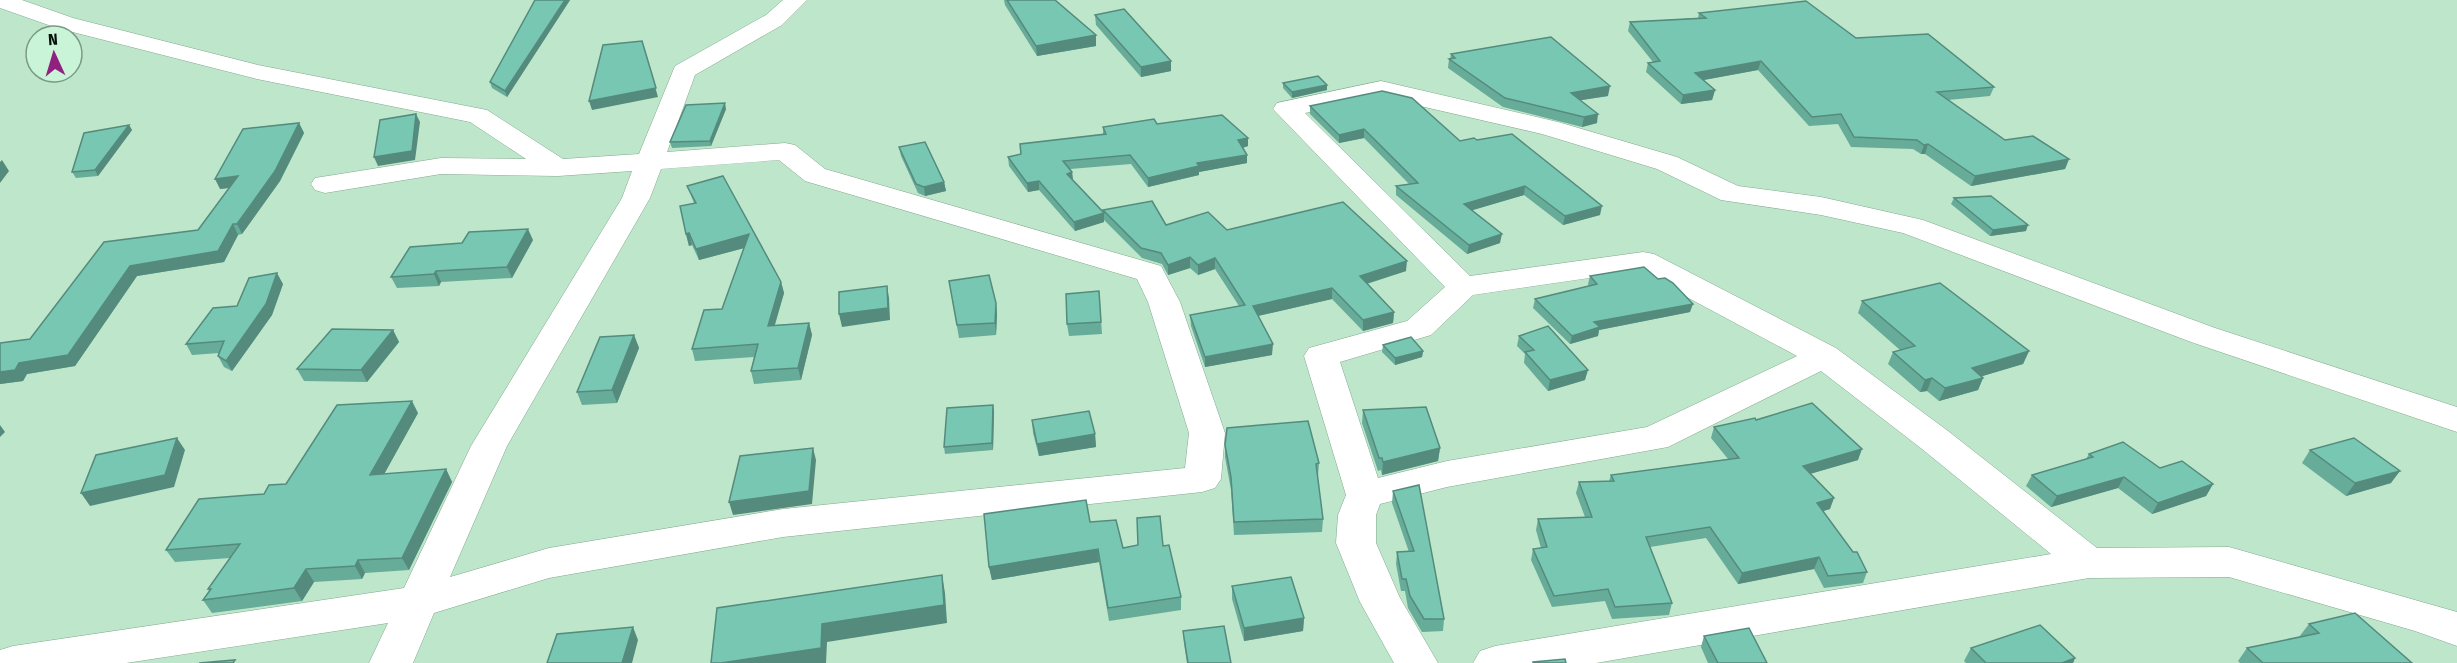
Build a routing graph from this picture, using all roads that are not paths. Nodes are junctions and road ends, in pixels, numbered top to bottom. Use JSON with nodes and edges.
{"nodes":[{"id":1,"x":0,"y":0,"type":"edge"},
{"id":2,"x":796,"y":0,"type":"edge"},
{"id":3,"x":649,"y":161,"type":"junction"},
{"id":4,"x":558,"y":168,"type":"junction"},
{"id":5,"x":325,"y":184,"type":"dead end"},
{"id":6,"x":1463,"y":287,"type":"junction"},
{"id":7,"x":1824,"y":356,"type":"junction"},
{"id":8,"x":2457,"y":420,"type":"edge"},
{"id":9,"x":1365,"y":495,"type":"junction"},
{"id":10,"x":2089,"y":563,"type":"junction"},
{"id":11,"x":418,"y":602,"type":"junction"},
{"id":12,"x":2457,"y":629,"type":"edge"},
{"id":13,"x":13,"y":663,"type":"edge"},
{"id":14,"x":391,"y":663,"type":"edge"},
{"id":15,"x":1416,"y":663,"type":"edge"},
{"id":16,"x":1495,"y":663,"type":"edge"}],
"edges":[{"from":1,"to":4,"type":"street"},
{"from":2,"to":3,"type":"street"},
{"from":3,"to":4,"type":"street"},
{"from":3,"to":11,"type":"street"},
{"from":3,"to":11,"type":"street"},
{"from":4,"to":5,"type":"street"},
{"from":6,"to":7,"type":"street"},
{"from":6,"to":8,"type":"street"},
{"from":6,"to":9,"type":"street"},
{"from":7,"to":9,"type":"street"},
{"from":7,"to":10,"type":"street"},
{"from":9,"to":15,"type":"street"},
{"from":10,"to":12,"type":"street"},
{"from":10,"to":16,"type":"street"},
{"from":11,"to":13,"type":"street"},
{"from":11,"to":14,"type":"street"}]}
